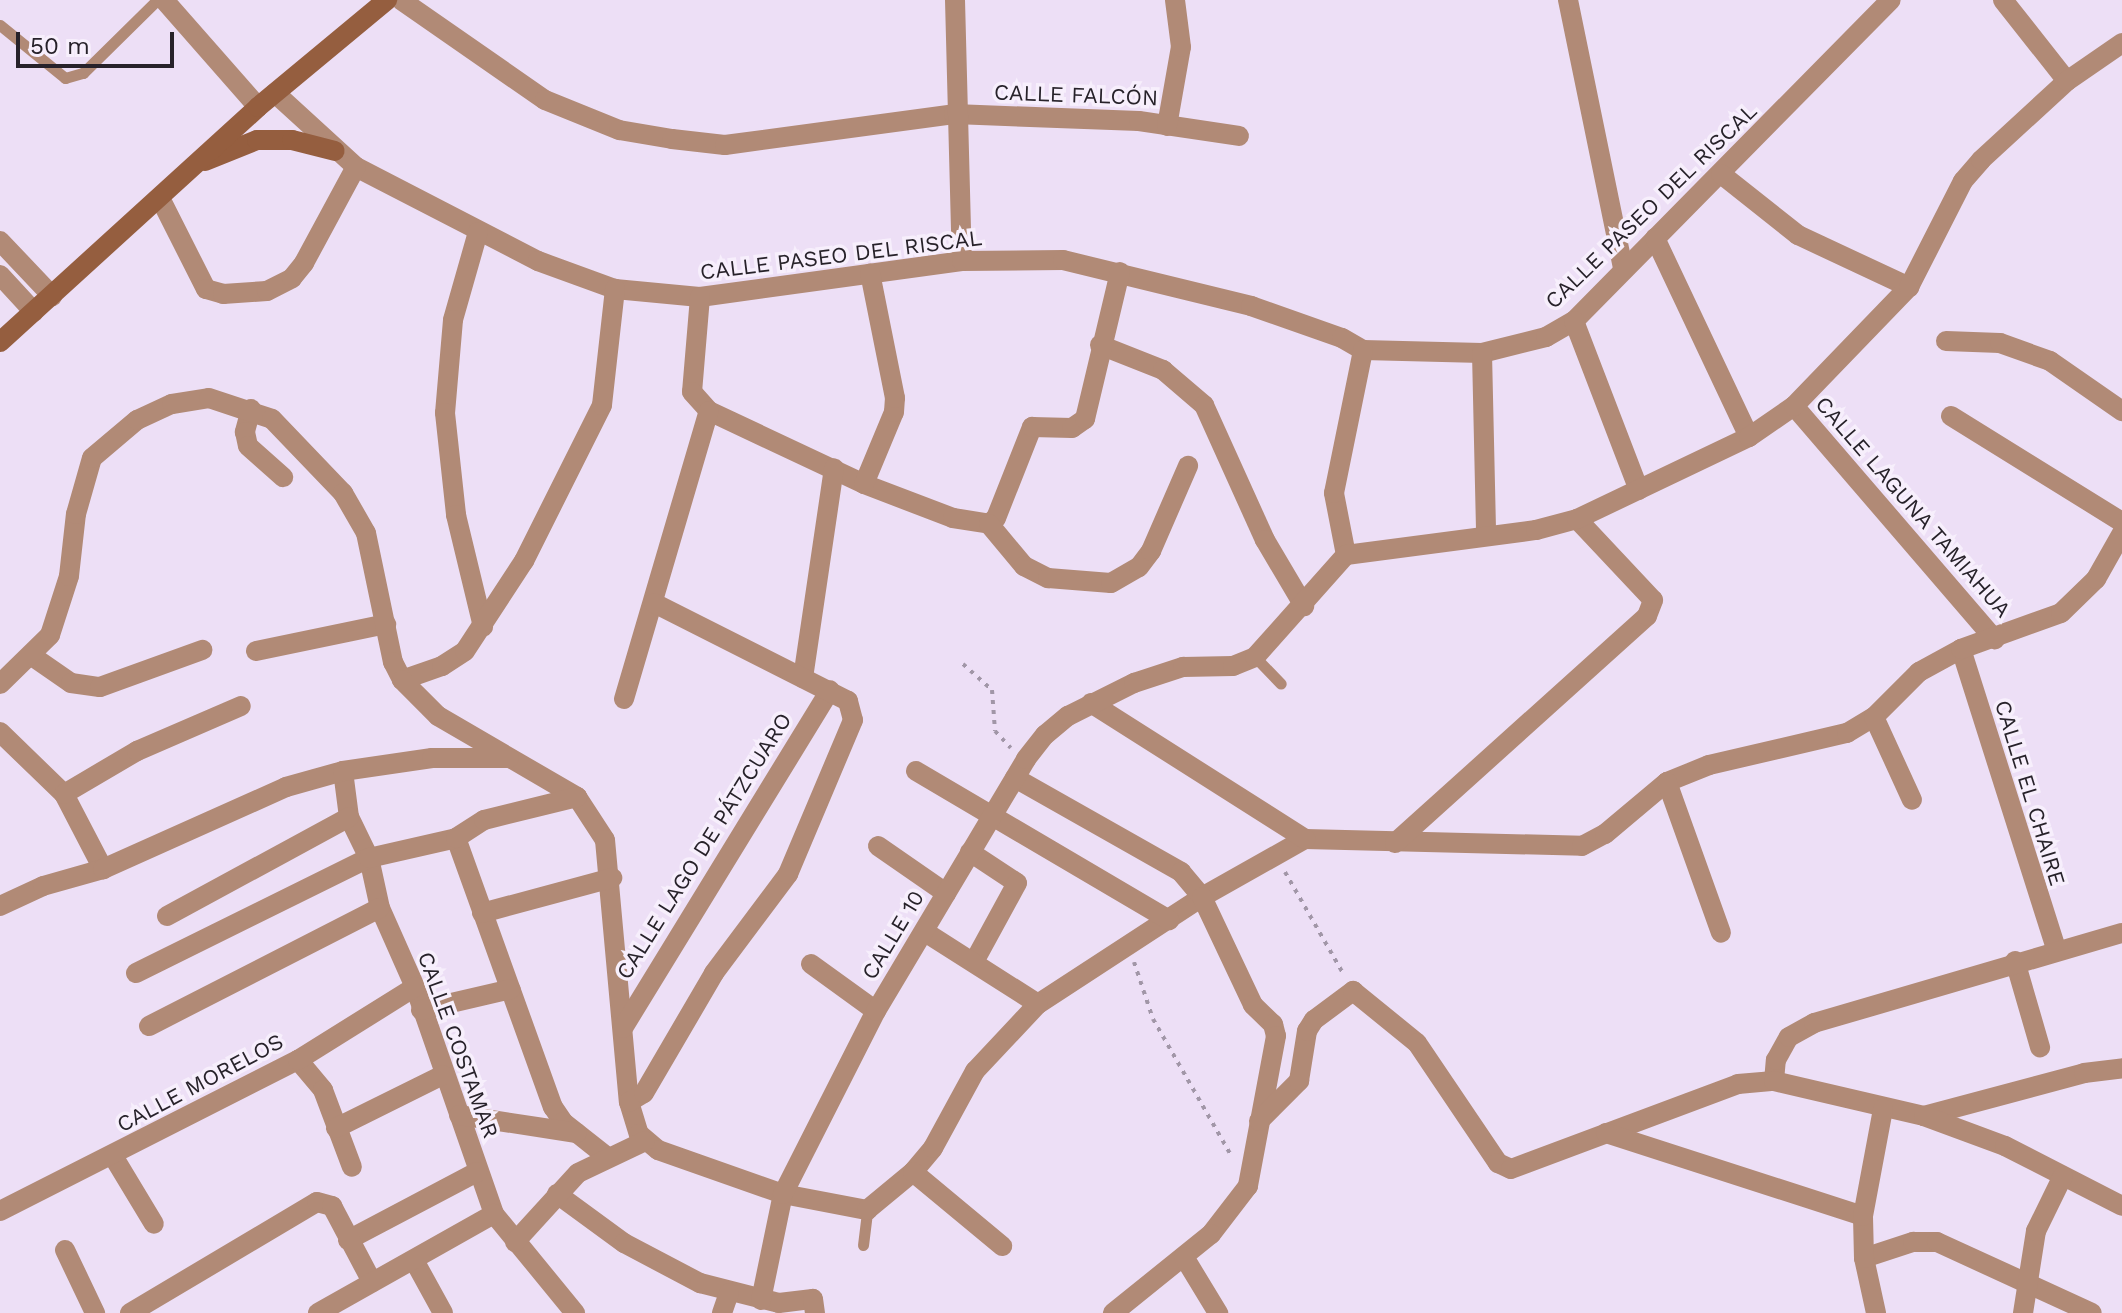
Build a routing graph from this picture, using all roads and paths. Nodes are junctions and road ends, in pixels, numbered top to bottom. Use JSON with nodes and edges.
{"nodes":[{"id":1,"x":157,"y":0,"type":"edge"},
{"id":2,"x":164,"y":0,"type":"edge"},
{"id":3,"x":387,"y":0,"type":"edge"},
{"id":4,"x":401,"y":0,"type":"edge"},
{"id":5,"x":955,"y":0,"type":"edge"},
{"id":6,"x":1175,"y":0,"type":"edge"},
{"id":7,"x":1891,"y":0,"type":"edge"},
{"id":8,"x":2003,"y":0,"type":"edge"},
{"id":9,"x":1572,"y":2,"type":"edge"},
{"id":10,"x":0,"y":25,"type":"edge"},
{"id":11,"x":2122,"y":43,"type":"edge"},
{"id":12,"x":2067,"y":81,"type":"junction"},
{"id":13,"x":275,"y":93,"type":"junction"},
{"id":14,"x":258,"y":107,"type":"junction"},
{"id":15,"x":954,"y":114,"type":"junction"},
{"id":16,"x":1167,"y":126,"type":"junction"},
{"id":17,"x":1239,"y":136,"type":"dead end"},
{"id":18,"x":335,"y":151,"type":"junction"},
{"id":19,"x":193,"y":166,"type":"junction"},
{"id":20,"x":356,"y":167,"type":"junction"},
{"id":21,"x":1721,"y":174,"type":"junction"},
{"id":22,"x":160,"y":198,"type":"junction"},
{"id":23,"x":478,"y":232,"type":"junction"},
{"id":24,"x":1655,"y":238,"type":"junction"},
{"id":25,"x":0,"y":241,"type":"edge"},
{"id":26,"x":962,"y":261,"type":"junction"},
{"id":27,"x":1623,"y":269,"type":"junction"},
{"id":28,"x":1120,"y":272,"type":"junction"},
{"id":29,"x":870,"y":273,"type":"junction"},
{"id":30,"x":0,"y":275,"type":"edge"},
{"id":31,"x":1909,"y":287,"type":"junction"},
{"id":32,"x":615,"y":289,"type":"junction"},
{"id":33,"x":52,"y":296,"type":"junction"},
{"id":34,"x":700,"y":297,"type":"junction"},
{"id":35,"x":34,"y":312,"type":"junction"},
{"id":36,"x":1574,"y":321,"type":"junction"},
{"id":37,"x":1946,"y":341,"type":"dead end"},
{"id":38,"x":0,"y":342,"type":"edge"},
{"id":39,"x":1100,"y":345,"type":"junction"},
{"id":40,"x":1363,"y":350,"type":"junction"},
{"id":41,"x":1482,"y":353,"type":"junction"},
{"id":42,"x":1794,"y":406,"type":"junction"},
{"id":43,"x":251,"y":409,"type":"junction"},
{"id":44,"x":709,"y":411,"type":"junction"},
{"id":45,"x":2122,"y":411,"type":"edge"},
{"id":46,"x":1951,"y":416,"type":"dead end"},
{"id":47,"x":1749,"y":437,"type":"junction"},
{"id":48,"x":1188,"y":466,"type":"dead end"},
{"id":49,"x":834,"y":468,"type":"junction"},
{"id":50,"x":283,"y":477,"type":"dead end"},
{"id":51,"x":864,"y":484,"type":"junction"},
{"id":52,"x":1639,"y":490,"type":"junction"},
{"id":53,"x":1577,"y":519,"type":"junction"},
{"id":54,"x":2122,"y":522,"type":"edge"},
{"id":55,"x":989,"y":524,"type":"junction"},
{"id":56,"x":2122,"y":533,"type":"edge"},
{"id":57,"x":1486,"y":535,"type":"junction"},
{"id":58,"x":1346,"y":555,"type":"junction"},
{"id":59,"x":654,"y":603,"type":"junction"},
{"id":60,"x":1304,"y":606,"type":"junction"},
{"id":61,"x":386,"y":624,"type":"junction"},
{"id":62,"x":483,"y":627,"type":"junction"},
{"id":63,"x":1995,"y":640,"type":"junction"},
{"id":64,"x":1961,"y":649,"type":"junction"},
{"id":65,"x":202,"y":650,"type":"dead end"},
{"id":66,"x":256,"y":651,"type":"dead end"},
{"id":67,"x":32,"y":656,"type":"junction"},
{"id":68,"x":1255,"y":657,"type":"junction"},
{"id":69,"x":963,"y":664,"type":"dead end"},
{"id":70,"x":803,"y":678,"type":"junction"},
{"id":71,"x":402,"y":680,"type":"junction"},
{"id":72,"x":0,"y":684,"type":"edge"},
{"id":73,"x":1281,"y":684,"type":"dead end"},
{"id":74,"x":830,"y":690,"type":"junction"},
{"id":75,"x":624,"y":699,"type":"dead end"},
{"id":76,"x":1091,"y":703,"type":"junction"},
{"id":77,"x":241,"y":706,"type":"dead end"},
{"id":78,"x":1874,"y":717,"type":"junction"},
{"id":79,"x":0,"y":732,"type":"edge"},
{"id":80,"x":513,"y":758,"type":"junction"},
{"id":81,"x":1026,"y":759,"type":"junction"},
{"id":82,"x":343,"y":771,"type":"junction"},
{"id":83,"x":916,"y":771,"type":"dead end"},
{"id":84,"x":1015,"y":778,"type":"junction"},
{"id":85,"x":1667,"y":782,"type":"junction"},
{"id":86,"x":64,"y":794,"type":"junction"},
{"id":87,"x":577,"y":797,"type":"junction"},
{"id":88,"x":1912,"y":800,"type":"dead end"},
{"id":89,"x":349,"y":817,"type":"junction"},
{"id":90,"x":992,"y":819,"type":"junction"},
{"id":91,"x":456,"y":838,"type":"junction"},
{"id":92,"x":1305,"y":839,"type":"junction"},
{"id":93,"x":1395,"y":843,"type":"junction"},
{"id":94,"x":878,"y":846,"type":"dead end"},
{"id":95,"x":970,"y":852,"type":"junction"},
{"id":96,"x":1276,"y":856,"type":"junction"},
{"id":97,"x":369,"y":858,"type":"junction"},
{"id":98,"x":103,"y":869,"type":"junction"},
{"id":99,"x":612,"y":878,"type":"junction"},
{"id":100,"x":946,"y":893,"type":"junction"},
{"id":101,"x":1202,"y":897,"type":"junction"},
{"id":102,"x":0,"y":906,"type":"edge"},
{"id":103,"x":380,"y":908,"type":"junction"},
{"id":104,"x":482,"y":913,"type":"junction"},
{"id":105,"x":167,"y":916,"type":"dead end"},
{"id":106,"x":1169,"y":920,"type":"junction"},
{"id":107,"x":925,"y":932,"type":"junction"},
{"id":108,"x":1721,"y":933,"type":"dead end"},
{"id":109,"x":2122,"y":933,"type":"edge"},
{"id":110,"x":1126,"y":946,"type":"junction"},
{"id":111,"x":2056,"y":949,"type":"junction"},
{"id":112,"x":2015,"y":961,"type":"junction"},
{"id":113,"x":974,"y":962,"type":"junction"},
{"id":114,"x":811,"y":964,"type":"dead end"},
{"id":115,"x":136,"y":973,"type":"dead end"},
{"id":116,"x":415,"y":987,"type":"junction"},
{"id":117,"x":511,"y":989,"type":"junction"},
{"id":118,"x":1353,"y":991,"type":"junction"},
{"id":119,"x":1038,"y":1004,"type":"junction"},
{"id":120,"x":421,"y":1010,"type":"junction"},
{"id":121,"x":876,"y":1011,"type":"junction"},
{"id":122,"x":149,"y":1026,"type":"dead end"},
{"id":123,"x":623,"y":1028,"type":"junction"},
{"id":124,"x":2040,"y":1047,"type":"dead end"},
{"id":125,"x":298,"y":1060,"type":"junction"},
{"id":126,"x":2122,"y":1068,"type":"edge"},
{"id":127,"x":443,"y":1075,"type":"junction"},
{"id":128,"x":1774,"y":1081,"type":"junction"},
{"id":129,"x":629,"y":1102,"type":"junction"},
{"id":130,"x":1883,"y":1109,"type":"junction"},
{"id":131,"x":459,"y":1115,"type":"junction"},
{"id":132,"x":1924,"y":1116,"type":"junction"},
{"id":133,"x":1259,"y":1121,"type":"junction"},
{"id":134,"x":336,"y":1128,"type":"junction"},
{"id":135,"x":578,"y":1133,"type":"junction"},
{"id":136,"x":1606,"y":1133,"type":"junction"},
{"id":137,"x":645,"y":1141,"type":"junction"},
{"id":138,"x":113,"y":1156,"type":"junction"},
{"id":139,"x":606,"y":1156,"type":"junction"},
{"id":140,"x":352,"y":1167,"type":"dead end"},
{"id":141,"x":477,"y":1172,"type":"junction"},
{"id":142,"x":913,"y":1172,"type":"junction"},
{"id":143,"x":2063,"y":1176,"type":"junction"},
{"id":144,"x":1248,"y":1186,"type":"junction"},
{"id":145,"x":557,"y":1194,"type":"junction"},
{"id":146,"x":783,"y":1194,"type":"junction"},
{"id":147,"x":2122,"y":1206,"type":"edge"},
{"id":148,"x":867,"y":1210,"type":"junction"},
{"id":149,"x":0,"y":1211,"type":"edge"},
{"id":150,"x":494,"y":1214,"type":"junction"},
{"id":151,"x":1863,"y":1216,"type":"junction"},
{"id":152,"x":154,"y":1224,"type":"dead end"},
{"id":153,"x":348,"y":1240,"type":"junction"},
{"id":154,"x":515,"y":1242,"type":"junction"},
{"id":155,"x":863,"y":1245,"type":"dead end"},
{"id":156,"x":1002,"y":1246,"type":"dead end"},
{"id":157,"x":65,"y":1250,"type":"dead end"},
{"id":158,"x":1184,"y":1257,"type":"junction"},
{"id":159,"x":1864,"y":1258,"type":"junction"},
{"id":160,"x":415,"y":1262,"type":"junction"},
{"id":161,"x":372,"y":1282,"type":"junction"},
{"id":162,"x":2027,"y":1285,"type":"junction"},
{"id":163,"x":729,"y":1293,"type":"junction"},
{"id":164,"x":761,"y":1300,"type":"junction"},
{"id":165,"x":1874,"y":1312,"type":"edge"},
{"id":166,"x":95,"y":1313,"type":"edge"},
{"id":167,"x":130,"y":1313,"type":"edge"},
{"id":168,"x":318,"y":1313,"type":"edge"},
{"id":169,"x":443,"y":1313,"type":"edge"},
{"id":170,"x":575,"y":1313,"type":"edge"},
{"id":171,"x":722,"y":1313,"type":"edge"},
{"id":172,"x":815,"y":1313,"type":"edge"},
{"id":173,"x":1113,"y":1313,"type":"edge"},
{"id":174,"x":1218,"y":1313,"type":"edge"},
{"id":175,"x":2023,"y":1313,"type":"edge"},
{"id":176,"x":2092,"y":1313,"type":"edge"}],
"edges":[{"from":1,"to":10,"type":"lane"},
{"from":2,"to":14,"type":"street"},
{"from":3,"to":13,"type":"main road"},
{"from":4,"to":15,"type":"street","name":"CALLE FALCÓN"},
{"from":5,"to":15,"type":"street"},
{"from":6,"to":16,"type":"street","name":"CALLE FALCÓN"},
{"from":7,"to":21,"type":"street","name":"CALLE PASEO DEL RISCAL"},
{"from":8,"to":12,"type":"street"},
{"from":9,"to":27,"type":"street"},
{"from":11,"to":12,"type":"street"},
{"from":12,"to":31,"type":"street"},
{"from":13,"to":14,"type":"main road"},
{"from":13,"to":18,"type":"street","name":"CALLE PASEO DEL RISCAL"},
{"from":14,"to":19,"type":"main road"},
{"from":15,"to":16,"type":"street","name":"CALLE FALCÓN"},
{"from":15,"to":26,"type":"street"},
{"from":16,"to":17,"type":"street"},
{"from":18,"to":19,"type":"main road"},
{"from":18,"to":20,"type":"street","name":"CALLE PASEO DEL RISCAL"},
{"from":19,"to":22,"type":"main road"},
{"from":20,"to":22,"type":"street"},
{"from":20,"to":23,"type":"street","name":"CALLE PASEO DEL RISCAL"},
{"from":21,"to":24,"type":"street","name":"CALLE PASEO DEL RISCAL"},
{"from":21,"to":31,"type":"street"},
{"from":22,"to":33,"type":"main road"},
{"from":23,"to":32,"type":"street","name":"CALLE PASEO DEL RISCAL"},
{"from":23,"to":62,"type":"street"},
{"from":24,"to":27,"type":"street","name":"CALLE PASEO DEL RISCAL"},
{"from":24,"to":47,"type":"street"},
{"from":25,"to":33,"type":"street"},
{"from":26,"to":28,"type":"street","name":"CALLE PASEO DEL RISCAL"},
{"from":26,"to":29,"type":"street","name":"CALLE PASEO DEL RISCAL"},
{"from":27,"to":36,"type":"street","name":"CALLE PASEO DEL RISCAL"},
{"from":28,"to":39,"type":"street"},
{"from":28,"to":40,"type":"street","name":"CALLE PASEO DEL RISCAL"},
{"from":29,"to":34,"type":"street","name":"CALLE PASEO DEL RISCAL"},
{"from":29,"to":51,"type":"street"},
{"from":30,"to":35,"type":"street"},
{"from":31,"to":42,"type":"street"},
{"from":32,"to":34,"type":"street","name":"CALLE PASEO DEL RISCAL"},
{"from":32,"to":62,"type":"street"},
{"from":33,"to":35,"type":"main road"},
{"from":34,"to":44,"type":"street"},
{"from":35,"to":38,"type":"main road"},
{"from":36,"to":41,"type":"street","name":"CALLE PASEO DEL RISCAL"},
{"from":36,"to":52,"type":"street"},
{"from":37,"to":45,"type":"street"},
{"from":39,"to":55,"type":"street"},
{"from":39,"to":60,"type":"street"},
{"from":40,"to":41,"type":"street","name":"CALLE PASEO DEL RISCAL"},
{"from":40,"to":58,"type":"street"},
{"from":41,"to":57,"type":"street"},
{"from":42,"to":47,"type":"street"},
{"from":42,"to":63,"type":"street","name":"CALLE LAGUNA TAMIAHUA"},
{"from":43,"to":50,"type":"street"},
{"from":43,"to":61,"type":"street"},
{"from":43,"to":67,"type":"street"},
{"from":44,"to":49,"type":"street"},
{"from":44,"to":59,"type":"street"},
{"from":46,"to":54,"type":"street"},
{"from":47,"to":52,"type":"street"},
{"from":48,"to":55,"type":"street"},
{"from":49,"to":51,"type":"street"},
{"from":49,"to":70,"type":"street"},
{"from":51,"to":55,"type":"street"},
{"from":52,"to":53,"type":"street"},
{"from":53,"to":57,"type":"street"},
{"from":53,"to":93,"type":"street"},
{"from":56,"to":63,"type":"street"},
{"from":57,"to":58,"type":"street"},
{"from":58,"to":60,"type":"street"},
{"from":59,"to":70,"type":"street"},
{"from":59,"to":75,"type":"street"},
{"from":60,"to":68,"type":"street"},
{"from":61,"to":66,"type":"street"},
{"from":61,"to":71,"type":"street"},
{"from":62,"to":71,"type":"street"},
{"from":63,"to":64,"type":"street"},
{"from":64,"to":78,"type":"street"},
{"from":64,"to":111,"type":"street","name":"CALLE EL CHAIRE"},
{"from":65,"to":67,"type":"street"},
{"from":67,"to":72,"type":"street"},
{"from":68,"to":73,"type":"lane"},
{"from":68,"to":76,"type":"street","name":"CALLE 10"},
{"from":69,"to":81,"type":"path"},
{"from":70,"to":74,"type":"street"},
{"from":71,"to":80,"type":"street"},
{"from":74,"to":123,"type":"street","name":"CALLE LAGO DE PÁTZCUARO"},
{"from":74,"to":129,"type":"street"},
{"from":76,"to":81,"type":"street","name":"CALLE 10"},
{"from":76,"to":92,"type":"street"},
{"from":77,"to":86,"type":"street"},
{"from":78,"to":85,"type":"street"},
{"from":78,"to":88,"type":"street"},
{"from":79,"to":86,"type":"street"},
{"from":80,"to":82,"type":"street"},
{"from":80,"to":87,"type":"street"},
{"from":81,"to":84,"type":"street","name":"CALLE 10"},
{"from":82,"to":89,"type":"street","name":"CALLE COSTAMAR"},
{"from":82,"to":98,"type":"street"},
{"from":83,"to":90,"type":"street"},
{"from":84,"to":90,"type":"street","name":"CALLE 10"},
{"from":84,"to":101,"type":"street"},
{"from":85,"to":93,"type":"street"},
{"from":85,"to":108,"type":"street"},
{"from":86,"to":98,"type":"street"},
{"from":87,"to":91,"type":"street"},
{"from":87,"to":99,"type":"street"},
{"from":89,"to":97,"type":"street","name":"CALLE COSTAMAR"},
{"from":89,"to":105,"type":"street"},
{"from":90,"to":95,"type":"street","name":"CALLE 10"},
{"from":90,"to":106,"type":"street"},
{"from":91,"to":97,"type":"street"},
{"from":91,"to":104,"type":"street"},
{"from":92,"to":93,"type":"street"},
{"from":92,"to":96,"type":"street"},
{"from":94,"to":100,"type":"street"},
{"from":95,"to":100,"type":"street","name":"CALLE 10"},
{"from":95,"to":113,"type":"street"},
{"from":96,"to":101,"type":"street"},
{"from":96,"to":118,"type":"path"},
{"from":97,"to":103,"type":"street","name":"CALLE COSTAMAR"},
{"from":97,"to":115,"type":"street"},
{"from":98,"to":102,"type":"street"},
{"from":99,"to":104,"type":"street"},
{"from":99,"to":123,"type":"street"},
{"from":100,"to":107,"type":"street","name":"CALLE 10"},
{"from":101,"to":106,"type":"street"},
{"from":101,"to":133,"type":"street"},
{"from":103,"to":116,"type":"street","name":"CALLE COSTAMAR"},
{"from":103,"to":122,"type":"street"},
{"from":104,"to":117,"type":"street"},
{"from":106,"to":110,"type":"street"},
{"from":107,"to":113,"type":"street"},
{"from":107,"to":121,"type":"street","name":"CALLE 10"},
{"from":109,"to":111,"type":"street"},
{"from":110,"to":119,"type":"street"},
{"from":110,"to":144,"type":"path"},
{"from":111,"to":112,"type":"street"},
{"from":112,"to":124,"type":"street"},
{"from":112,"to":128,"type":"street"},
{"from":113,"to":119,"type":"street"},
{"from":114,"to":121,"type":"street"},
{"from":116,"to":120,"type":"street","name":"CALLE COSTAMAR"},
{"from":116,"to":125,"type":"street","name":"CALLE MORELOS"},
{"from":117,"to":120,"type":"street"},
{"from":117,"to":135,"type":"street"},
{"from":118,"to":133,"type":"street"},
{"from":118,"to":136,"type":"street"},
{"from":119,"to":142,"type":"street"},
{"from":120,"to":127,"type":"street","name":"CALLE COSTAMAR"},
{"from":121,"to":146,"type":"street","name":"CALLE 10"},
{"from":123,"to":129,"type":"street"},
{"from":125,"to":134,"type":"street"},
{"from":125,"to":138,"type":"street","name":"CALLE MORELOS"},
{"from":126,"to":132,"type":"street"},
{"from":127,"to":131,"type":"street","name":"CALLE COSTAMAR"},
{"from":127,"to":134,"type":"street"},
{"from":128,"to":130,"type":"street"},
{"from":128,"to":136,"type":"street"},
{"from":129,"to":137,"type":"street"},
{"from":130,"to":132,"type":"street"},
{"from":130,"to":151,"type":"street"},
{"from":131,"to":135,"type":"street"},
{"from":131,"to":141,"type":"street","name":"CALLE COSTAMAR"},
{"from":132,"to":143,"type":"street"},
{"from":133,"to":144,"type":"street"},
{"from":134,"to":140,"type":"street"},
{"from":135,"to":139,"type":"street"},
{"from":136,"to":151,"type":"street"},
{"from":137,"to":139,"type":"street"},
{"from":137,"to":146,"type":"street"},
{"from":138,"to":149,"type":"street","name":"CALLE MORELOS"},
{"from":138,"to":152,"type":"street"},
{"from":139,"to":145,"type":"street"},
{"from":141,"to":150,"type":"street","name":"CALLE COSTAMAR"},
{"from":141,"to":153,"type":"street"},
{"from":142,"to":148,"type":"street"},
{"from":142,"to":156,"type":"street"},
{"from":143,"to":147,"type":"street"},
{"from":143,"to":162,"type":"street"},
{"from":144,"to":158,"type":"street"},
{"from":145,"to":154,"type":"street"},
{"from":145,"to":163,"type":"street"},
{"from":146,"to":148,"type":"street"},
{"from":146,"to":164,"type":"street","name":"CALLE 10"},
{"from":148,"to":155,"type":"lane"},
{"from":150,"to":154,"type":"street","name":"CALLE COSTAMAR"},
{"from":150,"to":160,"type":"street"},
{"from":151,"to":159,"type":"street"},
{"from":153,"to":161,"type":"street"},
{"from":153,"to":167,"type":"street"},
{"from":154,"to":170,"type":"street","name":"CALLE COSTAMAR"},
{"from":157,"to":166,"type":"street"},
{"from":158,"to":173,"type":"street"},
{"from":158,"to":174,"type":"street"},
{"from":159,"to":162,"type":"street"},
{"from":159,"to":165,"type":"street"},
{"from":160,"to":161,"type":"street"},
{"from":160,"to":169,"type":"street"},
{"from":161,"to":168,"type":"street"},
{"from":162,"to":175,"type":"street"},
{"from":162,"to":176,"type":"street"},
{"from":163,"to":164,"type":"street"},
{"from":163,"to":171,"type":"street"},
{"from":164,"to":172,"type":"street"}]}
